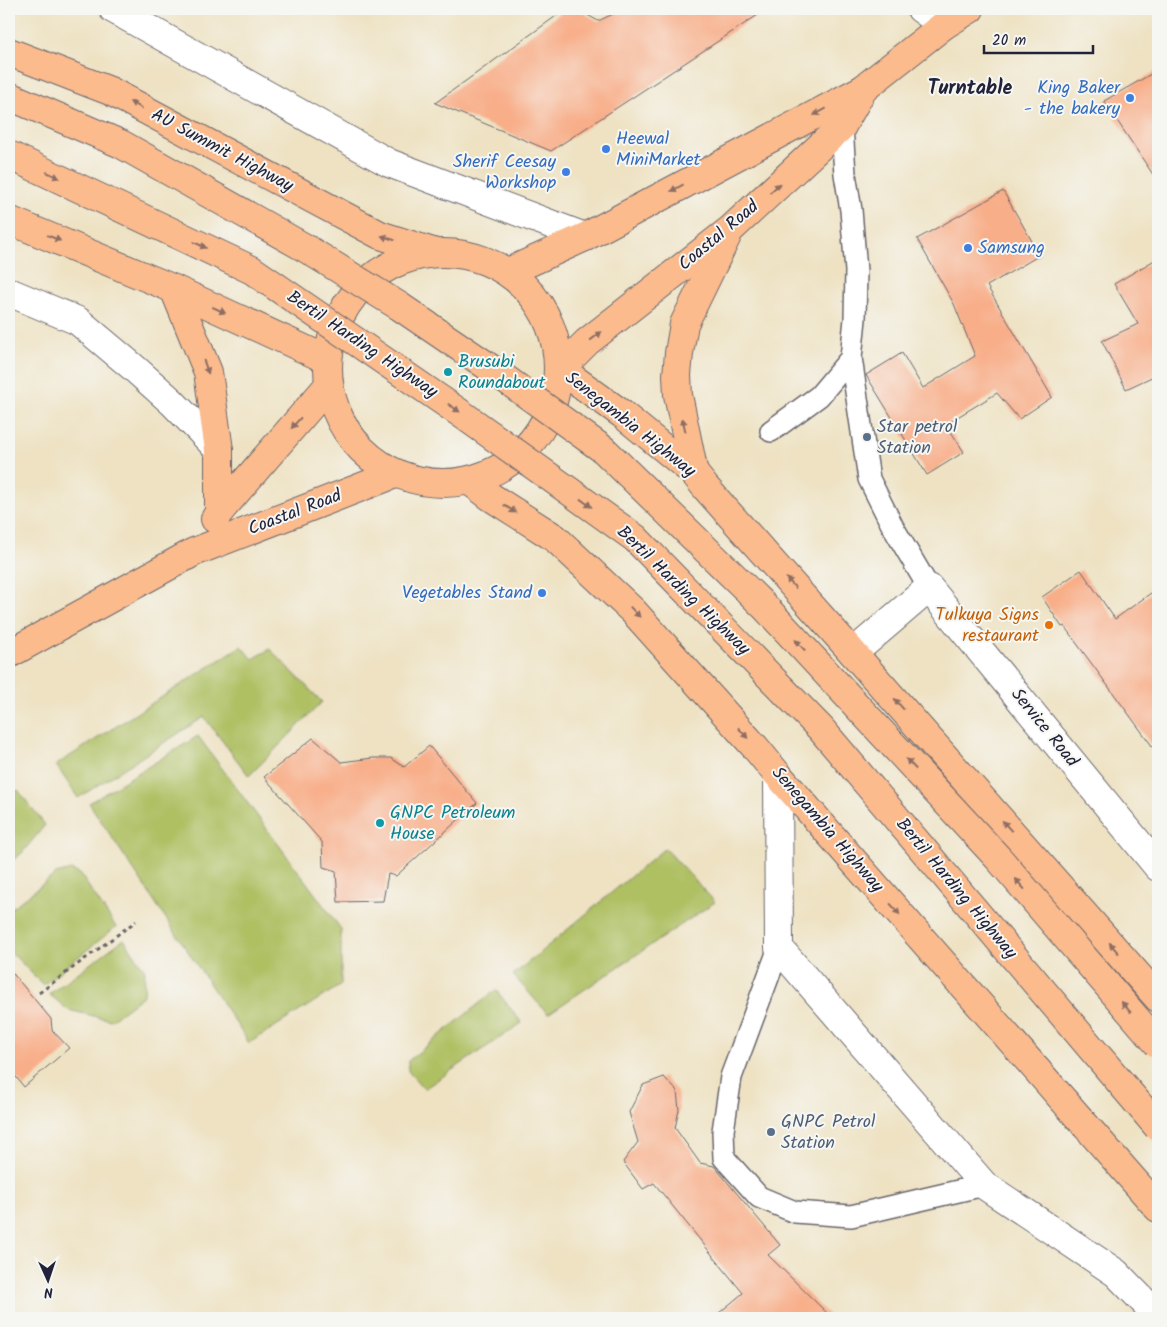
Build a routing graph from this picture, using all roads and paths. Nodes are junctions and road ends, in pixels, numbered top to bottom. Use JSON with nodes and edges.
{"nodes":[{"id":1,"x":112,"y":9,"type":"edge"},
{"id":2,"x":921,"y":9,"type":"edge"},
{"id":3,"x":970,"y":9,"type":"edge"},
{"id":4,"x":944,"y":25,"type":"junction"},
{"id":5,"x":9,"y":52,"type":"edge"},
{"id":6,"x":863,"y":89,"type":"junction"},
{"id":7,"x":9,"y":96,"type":"edge"},
{"id":8,"x":842,"y":126,"type":"junction"},
{"id":9,"x":9,"y":155,"type":"edge"},
{"id":10,"x":9,"y":220,"type":"edge"},
{"id":11,"x":730,"y":229,"type":"junction"},
{"id":12,"x":585,"y":237,"type":"junction"},
{"id":13,"x":435,"y":253,"type":"junction"},
{"id":14,"x":508,"y":272,"type":"junction"},
{"id":15,"x":174,"y":289,"type":"junction"},
{"id":16,"x":9,"y":292,"type":"edge"},
{"id":17,"x":851,"y":358,"type":"junction"},
{"id":18,"x":326,"y":359,"type":"junction"},
{"id":19,"x":560,"y":369,"type":"junction"},
{"id":20,"x":328,"y":386,"type":"junction"},
{"id":21,"x":770,"y":431,"type":"dead end"},
{"id":22,"x":219,"y":450,"type":"junction"},
{"id":23,"x":694,"y":472,"type":"junction"},
{"id":24,"x":395,"y":474,"type":"junction"},
{"id":25,"x":470,"y":481,"type":"junction"},
{"id":26,"x":219,"y":512,"type":"junction"},
{"id":27,"x":194,"y":552,"type":"junction"},
{"id":28,"x":929,"y":588,"type":"junction"},
{"id":29,"x":854,"y":653,"type":"junction"},
{"id":30,"x":9,"y":654,"type":"edge"},
{"id":31,"x":778,"y":775,"type":"junction"},
{"id":32,"x":1158,"y":867,"type":"edge"},
{"id":33,"x":136,"y":921,"type":"dead end"},
{"id":34,"x":779,"y":948,"type":"junction"},
{"id":35,"x":39,"y":993,"type":"dead end"},
{"id":36,"x":1158,"y":998,"type":"edge"},
{"id":37,"x":1158,"y":1044,"type":"edge"},
{"id":38,"x":1158,"y":1128,"type":"edge"},
{"id":39,"x":984,"y":1184,"type":"junction"},
{"id":40,"x":1158,"y":1208,"type":"edge"},
{"id":41,"x":1158,"y":1316,"type":"edge"}],
"edges":[{"from":1,"to":12,"type":"street"},
{"from":2,"to":4,"type":"street"},
{"from":3,"to":4,"type":"main road","name":"Coastal Road"},
{"from":4,"to":6,"type":"main road","name":"Coastal Road"},
{"from":13,"to":5,"type":"main road","name":"AU Summit Highway","one_way":true},
{"from":6,"to":8,"type":"main road","name":"Coastal Road"},
{"from":6,"to":12,"type":"main road","name":"Coastal Road","one_way":true},
{"from":37,"to":7,"type":"main road","one_way":true,"bridge":true},
{"from":11,"to":8,"type":"main road","name":"Coastal Road","one_way":true},
{"from":8,"to":17,"type":"lane"},
{"from":9,"to":38,"type":"main road","name":"Bertil Harding Highway","one_way":true,"bridge":true},
{"from":10,"to":15,"type":"main road","one_way":true},
{"from":19,"to":11,"type":"main road","name":"Coastal Road","one_way":true},
{"from":23,"to":11,"type":"main road","one_way":true},
{"from":12,"to":14,"type":"main road","name":"Coastal Road"},
{"from":13,"to":14,"type":"main road"},
{"from":13,"to":18,"type":"main road"},
{"from":14,"to":19,"type":"main road"},
{"from":15,"to":18,"type":"main road","one_way":true},
{"from":15,"to":22,"type":"main road","one_way":true},
{"from":16,"to":22,"type":"street"},
{"from":17,"to":21,"type":"lane"},
{"from":17,"to":28,"type":"lane"},
{"from":18,"to":20,"type":"main road"},
{"from":19,"to":23,"type":"main road","name":"Senegambia Highway"},
{"from":19,"to":25,"type":"main road"},
{"from":20,"to":24,"type":"main road"},
{"from":20,"to":26,"type":"main road","name":"Coastal Road","one_way":true},
{"from":22,"to":26,"type":"main road"},
{"from":29,"to":23,"type":"main road","name":"Senegambia Highway","one_way":true},
{"from":24,"to":25,"type":"main road"},
{"from":24,"to":27,"type":"main road","name":"Coastal Road"},
{"from":25,"to":31,"type":"main road","name":"Senegambia Highway","one_way":true},
{"from":26,"to":27,"type":"main road","name":"Coastal Road"},
{"from":27,"to":30,"type":"main road","name":"Coastal Road"},
{"from":28,"to":29,"type":"street"},
{"from":28,"to":32,"type":"street","name":"Service Road"},
{"from":36,"to":29,"type":"main road","name":"Senegambia Highway","one_way":true},
{"from":31,"to":34,"type":"street"},
{"from":31,"to":40,"type":"main road","name":"Senegambia Highway","one_way":true},
{"from":33,"to":35,"type":"path"},
{"from":34,"to":39,"type":"street"},
{"from":34,"to":39,"type":"lane"},
{"from":39,"to":41,"type":"street"}]}
